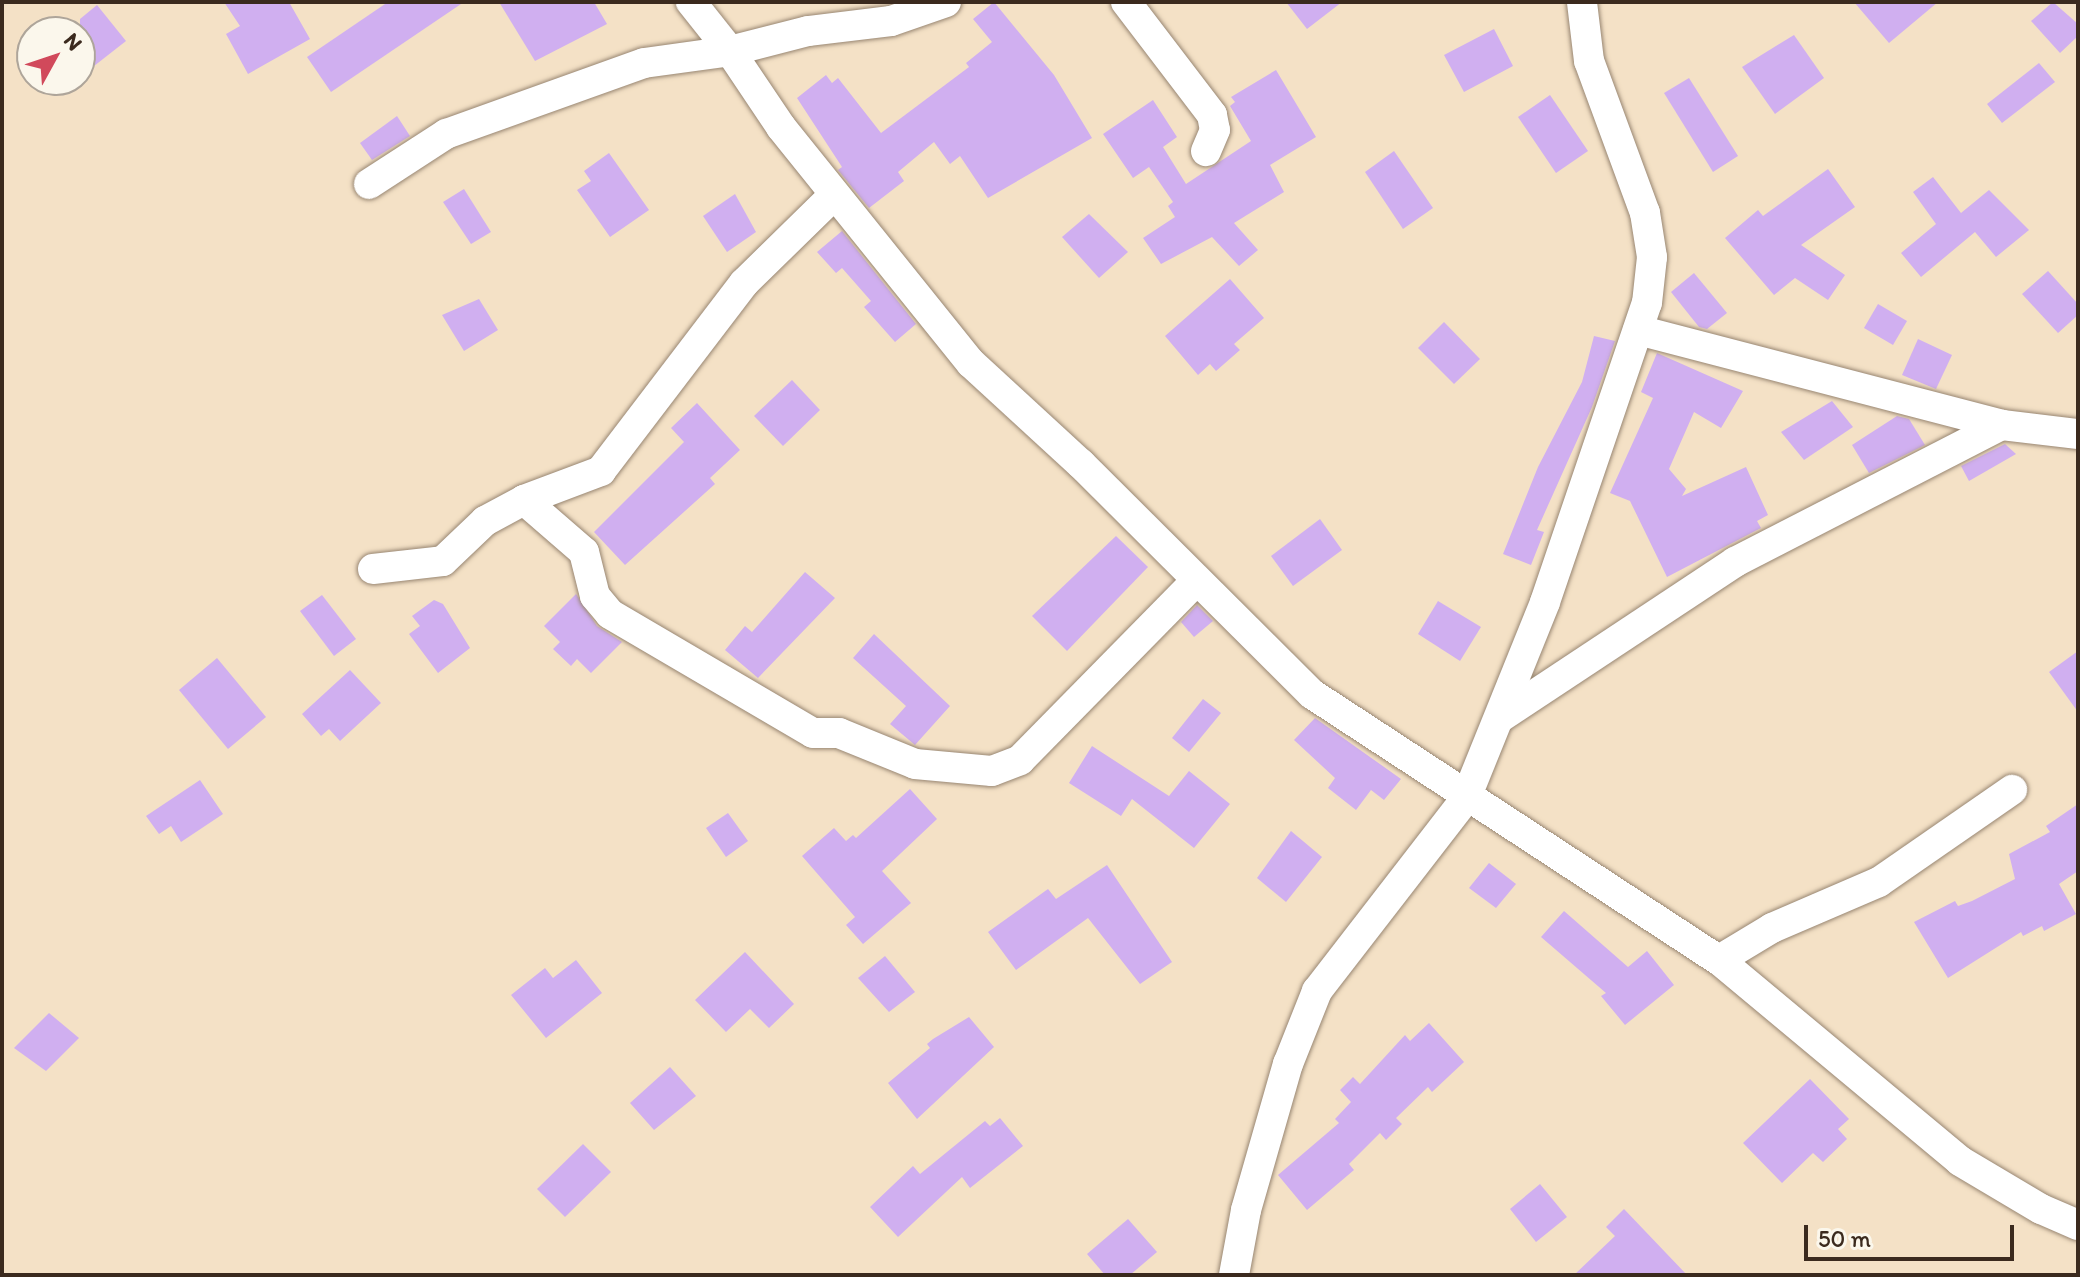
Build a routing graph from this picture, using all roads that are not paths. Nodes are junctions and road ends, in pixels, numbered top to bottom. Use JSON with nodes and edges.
{"nodes":[{"id":1,"x":691,"y":2,"type":"edge"},
{"id":2,"x":946,"y":2,"type":"edge"},
{"id":3,"x":1126,"y":2,"type":"edge"},
{"id":4,"x":1582,"y":2,"type":"edge"},
{"id":5,"x":730,"y":51,"type":"junction"},
{"id":6,"x":1206,"y":151,"type":"dead end"},
{"id":7,"x":369,"y":184,"type":"dead end"},
{"id":8,"x":834,"y":195,"type":"junction"},
{"id":9,"x":1638,"y":330,"type":"junction"},
{"id":10,"x":2002,"y":425,"type":"junction"},
{"id":11,"x":2078,"y":434,"type":"edge"},
{"id":12,"x":524,"y":500,"type":"junction"},
{"id":13,"x":373,"y":569,"type":"dead end"},
{"id":14,"x":1194,"y":583,"type":"junction"},
{"id":15,"x":1501,"y":717,"type":"junction"},
{"id":16,"x":2012,"y":790,"type":"dead end"},
{"id":17,"x":1466,"y":798,"type":"junction"},
{"id":18,"x":1719,"y":960,"type":"junction"},
{"id":19,"x":2078,"y":1225,"type":"edge"},
{"id":20,"x":1234,"y":1275,"type":"edge"}],
"edges":[{"from":1,"to":5,"type":"street"},
{"from":2,"to":5,"type":"street"},
{"from":3,"to":6,"type":"street"},
{"from":4,"to":9,"type":"street"},
{"from":5,"to":7,"type":"street"},
{"from":5,"to":8,"type":"street"},
{"from":8,"to":12,"type":"street"},
{"from":8,"to":14,"type":"street"},
{"from":9,"to":10,"type":"street"},
{"from":9,"to":15,"type":"street"},
{"from":10,"to":11,"type":"street"},
{"from":10,"to":15,"type":"street"},
{"from":12,"to":13,"type":"street"},
{"from":12,"to":14,"type":"street"},
{"from":14,"to":17,"type":"street"},
{"from":15,"to":17,"type":"street"},
{"from":16,"to":18,"type":"street"},
{"from":17,"to":18,"type":"street"},
{"from":17,"to":20,"type":"street"},
{"from":18,"to":19,"type":"street"}]}
